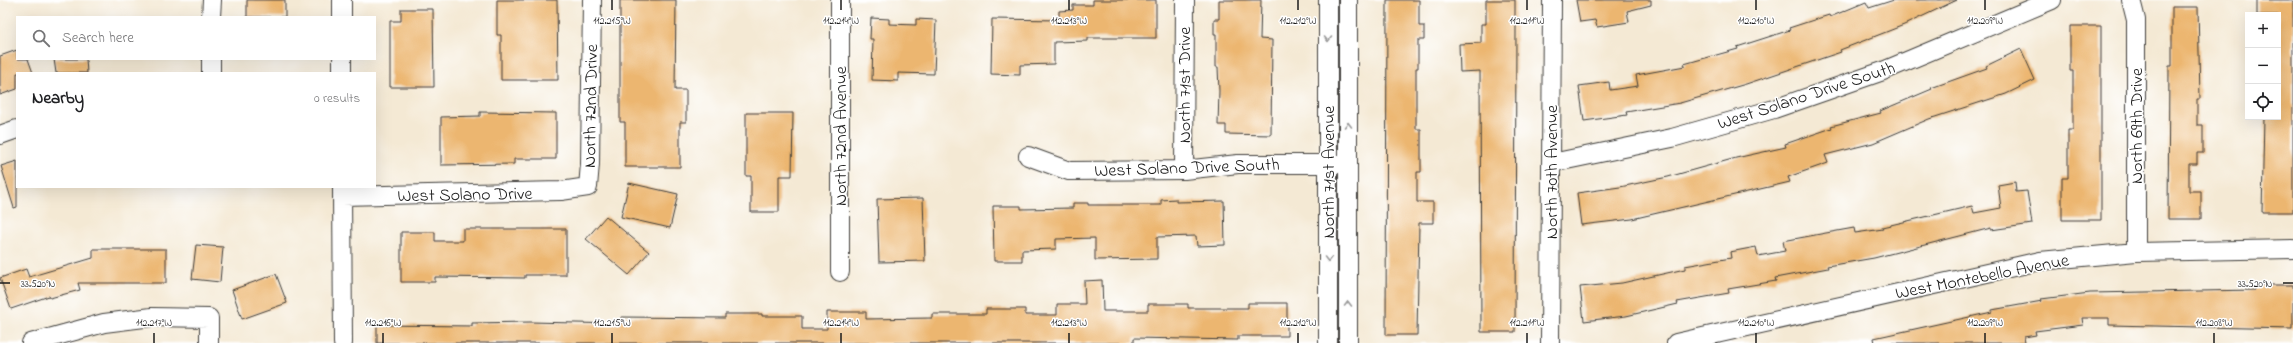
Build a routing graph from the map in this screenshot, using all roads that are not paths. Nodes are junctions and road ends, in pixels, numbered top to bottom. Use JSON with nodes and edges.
{"nodes":[{"id":1,"x":212,"y":0,"type":"edge"},
{"id":2,"x":342,"y":0,"type":"edge"},
{"id":3,"x":592,"y":0,"type":"edge"},
{"id":4,"x":840,"y":0,"type":"edge"},
{"id":5,"x":1184,"y":0,"type":"edge"},
{"id":6,"x":1328,"y":0,"type":"edge"},
{"id":7,"x":1348,"y":0,"type":"edge"},
{"id":8,"x":1552,"y":0,"type":"edge"},
{"id":9,"x":2052,"y":0,"type":"edge"},
{"id":10,"x":2132,"y":0,"type":"edge"},
{"id":11,"x":211,"y":16,"type":"edge"},
{"id":12,"x":342,"y":16,"type":"edge"},
{"id":13,"x":211,"y":60,"type":"edge"},
{"id":14,"x":342,"y":60,"type":"edge"},
{"id":15,"x":211,"y":72,"type":"edge"},
{"id":16,"x":342,"y":72,"type":"edge"},
{"id":17,"x":16,"y":129,"type":"edge"},
{"id":18,"x":0,"y":135,"type":"edge"},
{"id":19,"x":1028,"y":156,"type":"dead end"},
{"id":20,"x":1552,"y":163,"type":"junction"},
{"id":21,"x":1328,"y":164,"type":"junction"},
{"id":22,"x":1348,"y":164,"type":"junction"},
{"id":23,"x":1184,"y":170,"type":"junction"},
{"id":24,"x":588,"y":187,"type":"joint"},
{"id":25,"x":342,"y":192,"type":"edge"},
{"id":26,"x":2293,"y":249,"type":"edge"},
{"id":27,"x":2136,"y":252,"type":"junction"},
{"id":28,"x":840,"y":272,"type":"dead end"},
{"id":29,"x":31,"y":343,"type":"edge"},
{"id":30,"x":209,"y":343,"type":"edge"},
{"id":31,"x":343,"y":343,"type":"edge"},
{"id":32,"x":1328,"y":343,"type":"edge"},
{"id":33,"x":1348,"y":343,"type":"edge"},
{"id":34,"x":1550,"y":343,"type":"edge"},
{"id":35,"x":1676,"y":343,"type":"edge"}],
"edges":[{"from":1,"to":11,"type":"street"},
{"from":2,"to":12,"type":"street"},
{"from":3,"to":24,"type":"street","name":"North 72nd Drive"},
{"from":4,"to":28,"type":"street","name":"North 72nd Avenue"},
{"from":5,"to":23,"type":"street","name":"North 71st Drive"},
{"from":6,"to":21,"type":"street","name":"North 71st Avenue","one_way":true},
{"from":22,"to":7,"type":"street","name":"North 71st Avenue","one_way":true},
{"from":8,"to":20,"type":"street","name":"North 70th Avenue"},
{"from":9,"to":20,"type":"street","name":"West Solano Drive South"},
{"from":10,"to":27,"type":"street","name":"North 69th Drive"},
{"from":13,"to":15,"type":"street"},
{"from":14,"to":16,"type":"street"},
{"from":17,"to":18,"type":"street"},
{"from":19,"to":23,"type":"street","name":"West Solano Drive South"},
{"from":20,"to":34,"type":"street","name":"North 70th Avenue"},
{"from":21,"to":22,"type":"street","name":"West Solano Drive South"},
{"from":21,"to":23,"type":"street","name":"West Solano Drive South"},
{"from":21,"to":32,"type":"street","name":"North 71st Avenue","one_way":true},
{"from":33,"to":22,"type":"street","name":"North 71st Avenue","one_way":true},
{"from":24,"to":25,"type":"street","name":"West Solano Drive"},
{"from":25,"to":31,"type":"street"},
{"from":26,"to":27,"type":"street","name":"West Montebello Avenue"},
{"from":27,"to":35,"type":"street","name":"West Montebello Avenue"},
{"from":29,"to":30,"type":"street"}]}
